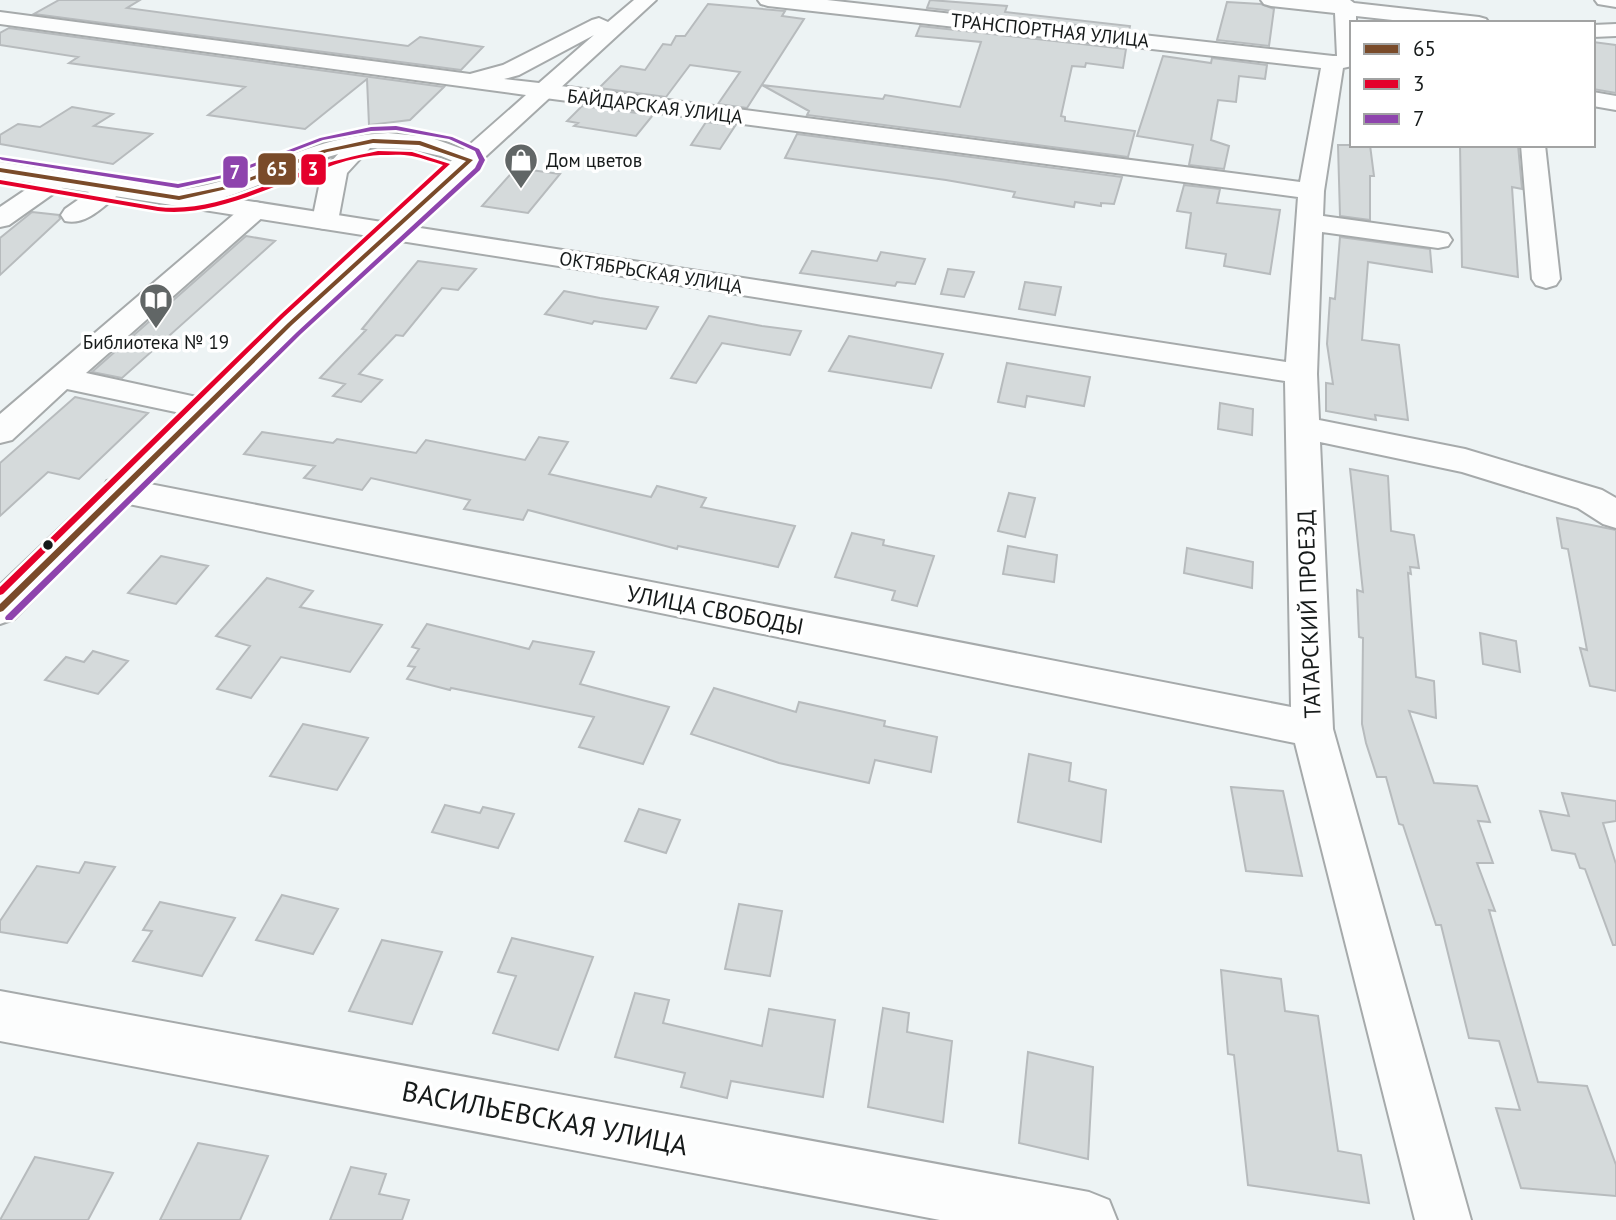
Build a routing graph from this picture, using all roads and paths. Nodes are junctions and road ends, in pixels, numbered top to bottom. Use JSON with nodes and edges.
{"nodes":[{"id":1,"x":640,"y":0,"type":"edge"},
{"id":2,"x":646,"y":0,"type":"edge"},
{"id":3,"x":768,"y":0,"type":"edge"},
{"id":4,"x":1271,"y":0,"type":"edge"},
{"id":5,"x":1605,"y":0,"type":"edge"},
{"id":6,"x":1616,"y":1,"type":"edge"},
{"id":7,"x":1344,"y":7,"type":"junction"},
{"id":8,"x":0,"y":18,"type":"edge"},
{"id":9,"x":1462,"y":21,"type":"edge"},
{"id":10,"x":1616,"y":30,"type":"edge"},
{"id":11,"x":1595,"y":32,"type":"edge"},
{"id":12,"x":1344,"y":61,"type":"edge"},
{"id":13,"x":468,"y":80,"type":"junction"},
{"id":14,"x":545,"y":91,"type":"junction"},
{"id":15,"x":1595,"y":99,"type":"edge"},
{"id":16,"x":1616,"y":103,"type":"edge"},
{"id":17,"x":361,"y":143,"type":"junction"},
{"id":18,"x":1532,"y":147,"type":"edge"},
{"id":19,"x":470,"y":160,"type":"junction"},
{"id":20,"x":0,"y":170,"type":"edge"},
{"id":21,"x":58,"y":179,"type":"junction"},
{"id":22,"x":111,"y":188,"type":"junction"},
{"id":23,"x":178,"y":198,"type":"junction"},
{"id":24,"x":1310,"y":206,"type":"junction"},
{"id":25,"x":256,"y":210,"type":"junction"},
{"id":26,"x":74,"y":215,"type":"dead end"},
{"id":27,"x":0,"y":219,"type":"edge"},
{"id":28,"x":325,"y":220,"type":"junction"},
{"id":29,"x":388,"y":231,"type":"junction"},
{"id":30,"x":1438,"y":240,"type":"dead end"},
{"id":31,"x":1546,"y":279,"type":"dead end"},
{"id":32,"x":1301,"y":374,"type":"junction"},
{"id":33,"x":61,"y":378,"type":"junction"},
{"id":34,"x":204,"y":408,"type":"junction"},
{"id":35,"x":1303,"y":428,"type":"junction"},
{"id":36,"x":0,"y":432,"type":"edge"},
{"id":37,"x":119,"y":490,"type":"junction"},
{"id":38,"x":1616,"y":514,"type":"edge"},
{"id":39,"x":0,"y":609,"type":"edge"},
{"id":40,"x":1312,"y":729,"type":"junction"},
{"id":41,"x":4,"y":1024,"type":"edge"},
{"id":42,"x":1089,"y":1220,"type":"edge"},
{"id":43,"x":1443,"y":1220,"type":"edge"}],
"edges":[{"from":1,"to":13,"type":"main road"},
{"from":2,"to":14,"type":"main road"},
{"from":3,"to":12,"type":"main road","name":"ТРАНСПОРТНАЯ УЛИЦА"},
{"from":4,"to":7,"type":"main road"},
{"from":5,"to":6,"type":"main road"},
{"from":7,"to":9,"type":"main road"},
{"from":7,"to":12,"type":"main road","name":"ТАТАРСКИЙ ПРОЕЗД"},
{"from":8,"to":13,"type":"main road","name":"БАЙДАРСКАЯ УЛИЦА"},
{"from":10,"to":11,"type":"main road"},
{"from":12,"to":24,"type":"main road","name":"ТАТАРСКИЙ ПРОЕЗД"},
{"from":13,"to":14,"type":"main road","name":"БАЙДАРСКАЯ УЛИЦА"},
{"from":14,"to":19,"type":"main road"},
{"from":14,"to":24,"type":"main road","name":"БАЙДАРСКАЯ УЛИЦА"},
{"from":15,"to":16,"type":"main road"},
{"from":17,"to":19,"type":"main road"},
{"from":17,"to":23,"type":"main road"},
{"from":17,"to":28,"type":"main road"},
{"from":18,"to":31,"type":"main road"},
{"from":19,"to":29,"type":"main road"},
{"from":20,"to":21,"type":"main road","name":"ОКТЯБРЬСКАЯ УЛИЦА"},
{"from":21,"to":22,"type":"main road","name":"ОКТЯБРЬСКАЯ УЛИЦА"},
{"from":21,"to":27,"type":"main road"},
{"from":22,"to":23,"type":"main road","name":"ОКТЯБРЬСКАЯ УЛИЦА"},
{"from":22,"to":26,"type":"main road"},
{"from":23,"to":25,"type":"main road","name":"ОКТЯБРЬСКАЯ УЛИЦА"},
{"from":24,"to":30,"type":"main road","name":"БАЙДАРСКАЯ УЛИЦА"},
{"from":24,"to":32,"type":"main road","name":"ТАТАРСКИЙ ПРОЕЗД"},
{"from":25,"to":28,"type":"main road","name":"ОКТЯБРЬСКАЯ УЛИЦА"},
{"from":25,"to":33,"type":"main road"},
{"from":28,"to":29,"type":"main road","name":"ОКТЯБРЬСКАЯ УЛИЦА"},
{"from":29,"to":32,"type":"main road","name":"ОКТЯБРЬСКАЯ УЛИЦА"},
{"from":29,"to":34,"type":"main road"},
{"from":32,"to":35,"type":"main road","name":"ТАТАРСКИЙ ПРОЕЗД"},
{"from":33,"to":34,"type":"main road"},
{"from":33,"to":36,"type":"main road"},
{"from":34,"to":37,"type":"main road"},
{"from":35,"to":38,"type":"main road"},
{"from":35,"to":40,"type":"main road","name":"ТАТАРСКИЙ ПРОЕЗД"},
{"from":37,"to":39,"type":"main road"},
{"from":37,"to":40,"type":"main road","name":"УЛИЦА СВОБОДЫ"},
{"from":40,"to":43,"type":"main road","name":"ТАТАРСКИЙ ПРОЕЗД"},
{"from":41,"to":42,"type":"main road","name":"ВАСИЛЬЕВСКАЯ УЛИЦА"}]}
